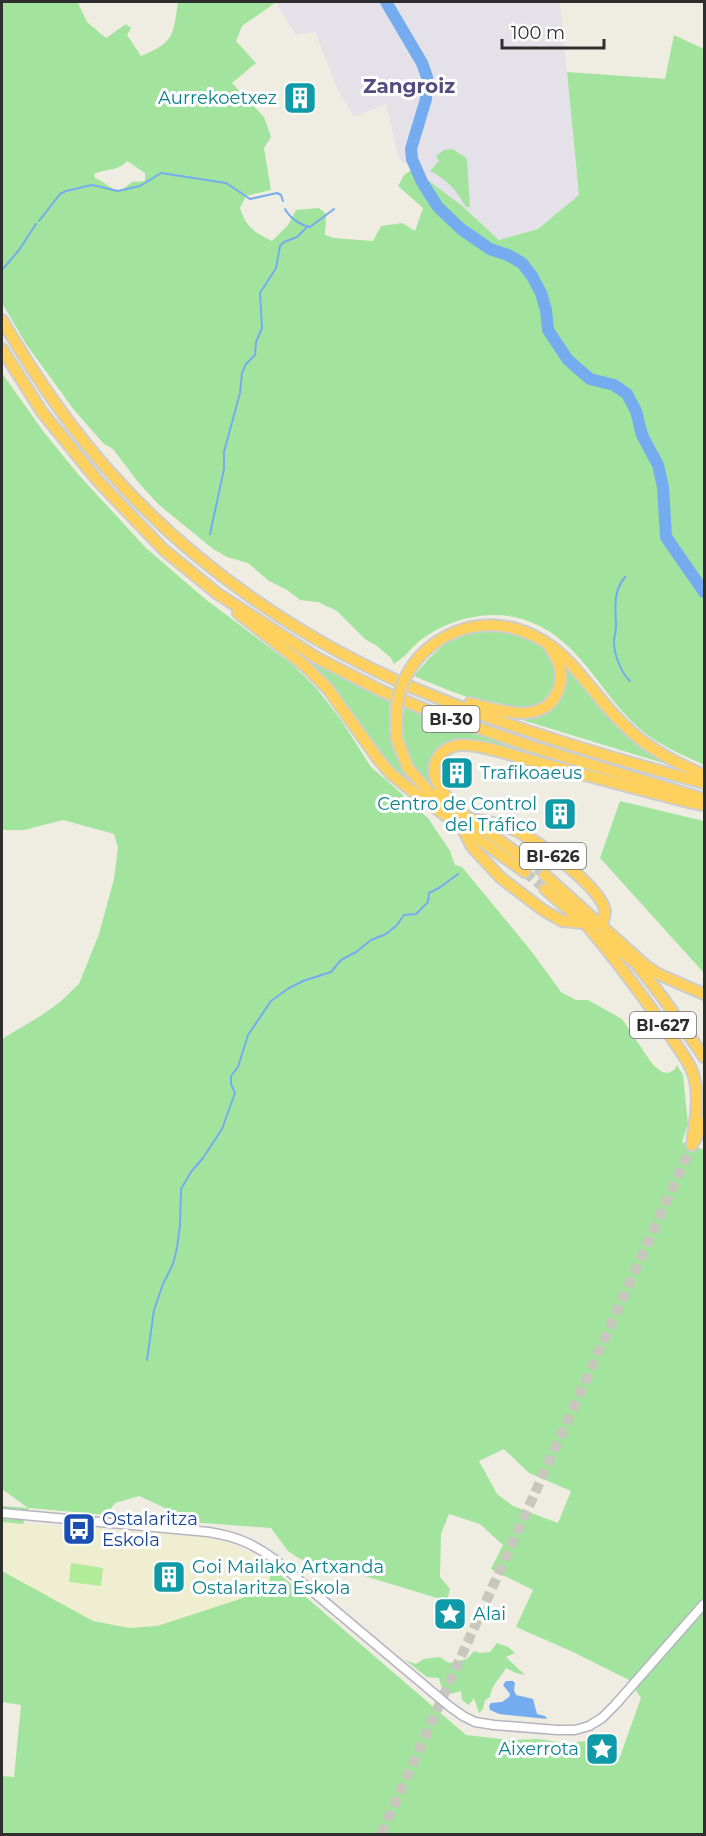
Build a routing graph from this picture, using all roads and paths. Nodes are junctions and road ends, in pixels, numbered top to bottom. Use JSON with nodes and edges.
{"nodes":[{"id":1,"x":2,"y":320,"type":"edge"},
{"id":2,"x":2,"y":349,"type":"edge"},
{"id":3,"x":218,"y":594,"type":"junction"},
{"id":4,"x":544,"y":641,"type":"junction"},
{"id":5,"x":416,"y":689,"type":"junction"},
{"id":6,"x":705,"y":775,"type":"edge"},
{"id":7,"x":705,"y":783,"type":"edge"},
{"id":8,"x":705,"y":799,"type":"edge"},
{"id":9,"x":705,"y":805,"type":"edge"},
{"id":10,"x":451,"y":812,"type":"junction"},
{"id":11,"x":466,"y":823,"type":"junction"},
{"id":12,"x":525,"y":859,"type":"tunnel mouth"},
{"id":13,"x":525,"y":872,"type":"tunnel mouth"},
{"id":14,"x":545,"y":875,"type":"tunnel mouth"},
{"id":15,"x":544,"y":889,"type":"tunnel mouth"},
{"id":16,"x":585,"y":923,"type":"junction"},
{"id":17,"x":602,"y":925,"type":"junction"},
{"id":18,"x":635,"y":963,"type":"junction"},
{"id":19,"x":705,"y":994,"type":"edge"},
{"id":20,"x":705,"y":1057,"type":"edge"},
{"id":21,"x":705,"y":1122,"type":"edge"},
{"id":22,"x":2,"y":1514,"type":"edge"},
{"id":23,"x":705,"y":1604,"type":"edge"}],
"edges":[{"from":1,"to":5,"type":"highway","number":"BI-30"},
{"from":2,"to":3,"type":"highway","number":"BI-30"},
{"from":3,"to":8,"type":"highway","number":"BI-30"},
{"from":3,"to":10,"type":"highway"},
{"from":4,"to":5,"type":"highway"},
{"from":4,"to":6,"type":"highway"},
{"from":4,"to":10,"type":"highway","bridge":true},
{"from":5,"to":7,"type":"highway","number":"BI-30"},
{"from":9,"to":10,"type":"highway"},
{"from":10,"to":11,"type":"highway","number":"BI-626"},
{"from":11,"to":12,"type":"highway","number":"BI-626"},
{"from":11,"to":13,"type":"highway","number":"BI-626"},
{"from":11,"to":16,"type":"highway","number":"BI-626"},
{"from":11,"to":17,"type":"highway","number":"BI-626"},
{"from":14,"to":17,"type":"highway","number":"BI-626"},
{"from":15,"to":16,"type":"highway","number":"BI-626"},
{"from":16,"to":18,"type":"highway","number":"BI-626"},
{"from":16,"to":21,"type":"highway","number":"BI-627"},
{"from":17,"to":18,"type":"highway","number":"BI-626"},
{"from":17,"to":19,"type":"highway","number":"BI-627"},
{"from":18,"to":20,"type":"highway","number":"BI-626"},
{"from":22,"to":23,"type":"street"}]}
